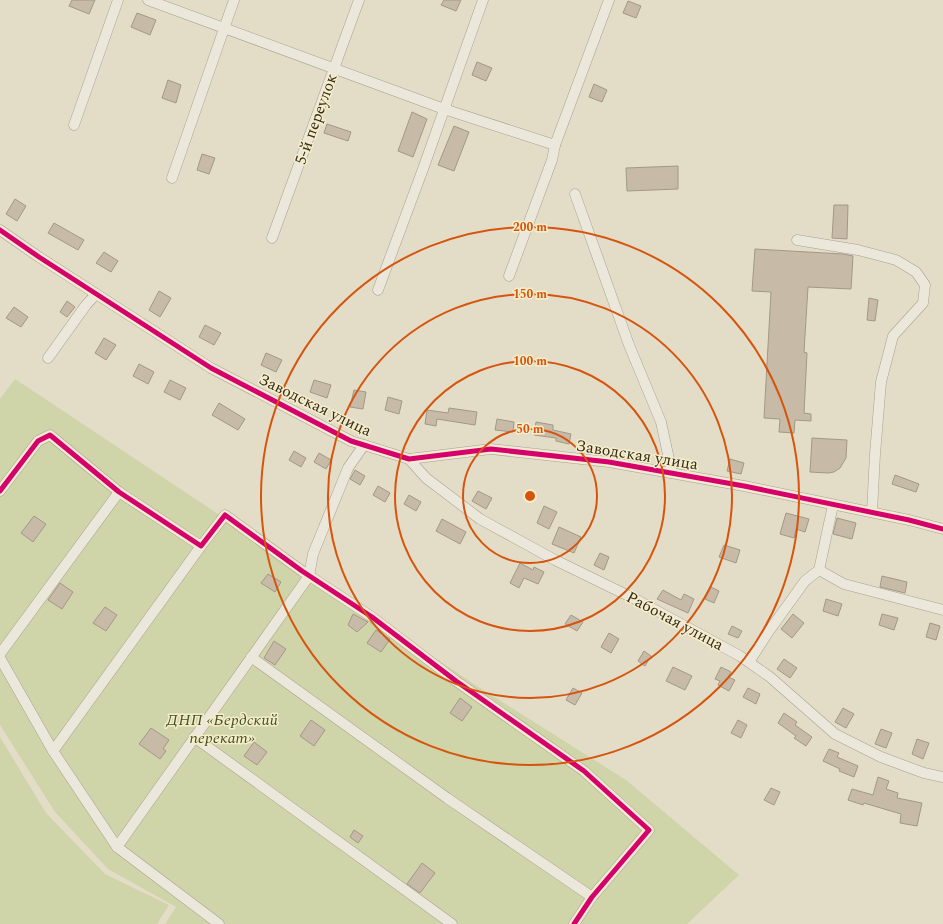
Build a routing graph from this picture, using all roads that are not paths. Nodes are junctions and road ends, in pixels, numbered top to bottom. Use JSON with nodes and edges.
{"nodes":[{"id":1,"x":118,"y":0,"type":"edge"},
{"id":2,"x":148,"y":0,"type":"edge"},
{"id":3,"x":234,"y":0,"type":"edge"},
{"id":4,"x":359,"y":0,"type":"edge"},
{"id":5,"x":483,"y":0,"type":"edge"},
{"id":6,"x":609,"y":0,"type":"edge"},
{"id":7,"x":224,"y":28,"type":"junction"},
{"id":8,"x":335,"y":69,"type":"junction"},
{"id":9,"x":444,"y":109,"type":"junction"},
{"id":10,"x":74,"y":125,"type":"dead end"},
{"id":11,"x":556,"y":145,"type":"junction"},
{"id":12,"x":172,"y":178,"type":"dead end"},
{"id":13,"x":575,"y":194,"type":"dead end"},
{"id":14,"x":0,"y":230,"type":"edge"},
{"id":15,"x":272,"y":238,"type":"dead end"},
{"id":16,"x":797,"y":240,"type":"dead end"},
{"id":17,"x":509,"y":276,"type":"dead end"},
{"id":18,"x":378,"y":290,"type":"dead end"},
{"id":19,"x":96,"y":294,"type":"junction"},
{"id":20,"x":48,"y":358,"type":"dead end"},
{"id":21,"x":364,"y":445,"type":"junction"},
{"id":22,"x":409,"y":459,"type":"junction"},
{"id":23,"x":672,"y":473,"type":"junction"},
{"id":24,"x":0,"y":491,"type":"edge"},
{"id":25,"x":119,"y":492,"type":"junction"},
{"id":26,"x":833,"y":504,"type":"junction"},
{"id":27,"x":872,"y":512,"type":"junction"},
{"id":28,"x":943,"y":529,"type":"edge"},
{"id":29,"x":201,"y":546,"type":"junction"},
{"id":30,"x":818,"y":570,"type":"junction"},
{"id":31,"x":309,"y":576,"type":"junction"},
{"id":32,"x":943,"y":610,"type":"edge"},
{"id":33,"x":0,"y":654,"type":"edge"},
{"id":34,"x":251,"y":657,"type":"junction"},
{"id":35,"x":0,"y":658,"type":"edge"},
{"id":36,"x":749,"y":662,"type":"junction"},
{"id":37,"x":194,"y":738,"type":"junction"},
{"id":38,"x":53,"y":751,"type":"junction"},
{"id":39,"x":943,"y":777,"type":"edge"},
{"id":40,"x":117,"y":847,"type":"junction"},
{"id":41,"x":592,"y":897,"type":"junction"},
{"id":42,"x":206,"y":920,"type":"edge"},
{"id":43,"x":219,"y":924,"type":"edge"},
{"id":44,"x":452,"y":924,"type":"edge"},
{"id":45,"x":574,"y":924,"type":"edge"}],
"edges":[{"from":1,"to":10,"type":"street"},
{"from":2,"to":7,"type":"street"},
{"from":3,"to":7,"type":"street"},
{"from":4,"to":8,"type":"street","name":"5-й переулок"},
{"from":5,"to":9,"type":"street"},
{"from":6,"to":11,"type":"street"},
{"from":7,"to":8,"type":"street"},
{"from":7,"to":12,"type":"street"},
{"from":8,"to":9,"type":"street"},
{"from":8,"to":15,"type":"street","name":"5-й переулок"},
{"from":9,"to":11,"type":"street"},
{"from":9,"to":18,"type":"street"},
{"from":11,"to":17,"type":"street"},
{"from":13,"to":23,"type":"street"},
{"from":14,"to":19,"type":"street","name":"Заводская улица"},
{"from":16,"to":27,"type":"street"},
{"from":19,"to":20,"type":"street"},
{"from":19,"to":21,"type":"street","name":"Заводская улица"},
{"from":21,"to":22,"type":"street","name":"Заводская улица"},
{"from":21,"to":31,"type":"street"},
{"from":22,"to":23,"type":"street","name":"Заводская улица"},
{"from":22,"to":36,"type":"street","name":"Рабочая улица"},
{"from":23,"to":26,"type":"street","name":"Заводская улица"},
{"from":24,"to":25,"type":"street"},
{"from":25,"to":29,"type":"street"},
{"from":25,"to":33,"type":"street"},
{"from":26,"to":27,"type":"street","name":"Заводская улица"},
{"from":26,"to":30,"type":"street"},
{"from":27,"to":28,"type":"street","name":"Заводская улица"},
{"from":29,"to":31,"type":"street"},
{"from":29,"to":38,"type":"street"},
{"from":30,"to":32,"type":"street"},
{"from":30,"to":36,"type":"street"},
{"from":31,"to":34,"type":"street"},
{"from":31,"to":41,"type":"street"},
{"from":34,"to":37,"type":"street"},
{"from":34,"to":41,"type":"street"},
{"from":35,"to":38,"type":"street"},
{"from":36,"to":39,"type":"street","name":"Рабочая улица"},
{"from":37,"to":40,"type":"street"},
{"from":37,"to":44,"type":"street"},
{"from":38,"to":40,"type":"street"},
{"from":40,"to":42,"type":"street"},
{"from":41,"to":45,"type":"street"},
{"from":42,"to":43,"type":"street"}]}
